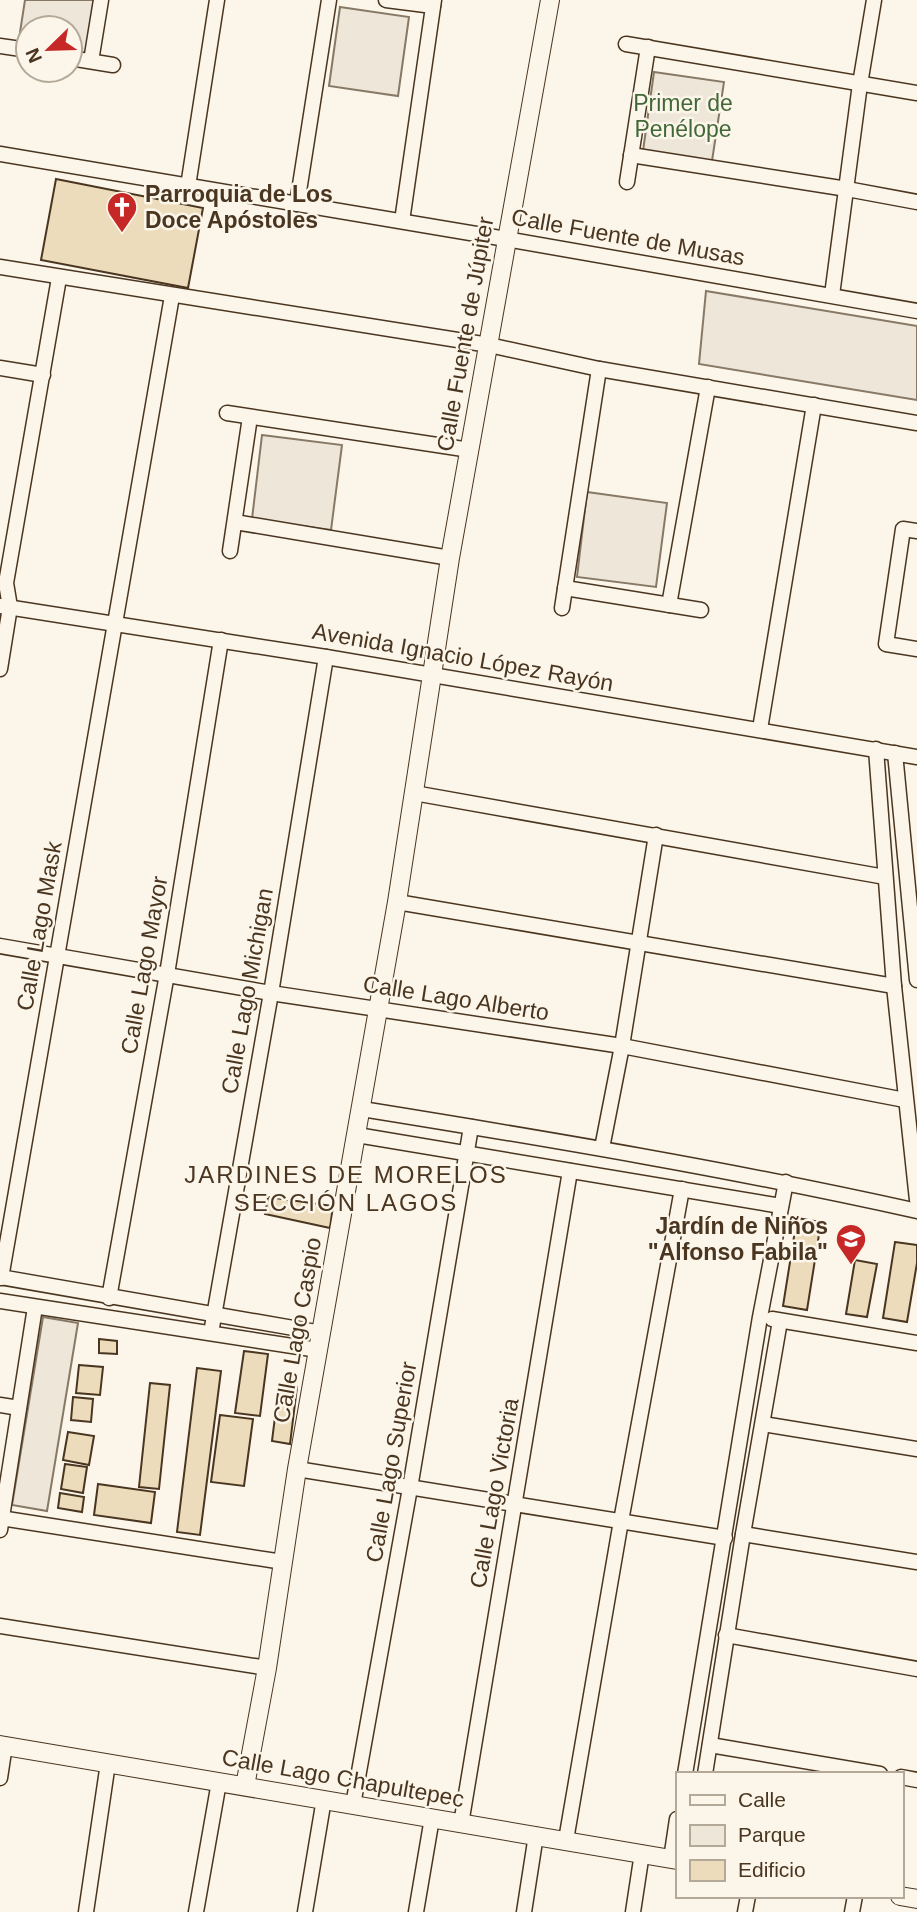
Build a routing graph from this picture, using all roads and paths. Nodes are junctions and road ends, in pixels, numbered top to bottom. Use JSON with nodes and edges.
{"nodes":[{"id":1,"x":102,"y":0,"type":"edge"},
{"id":2,"x":217,"y":0,"type":"edge"},
{"id":3,"x":329,"y":0,"type":"edge"},
{"id":4,"x":386,"y":0,"type":"edge"},
{"id":5,"x":550,"y":0,"type":"edge"},
{"id":6,"x":874,"y":0,"type":"edge"},
{"id":7,"x":433,"y":3,"type":"edge"},
{"id":8,"x":626,"y":44,"type":"dead end"},
{"id":9,"x":648,"y":47,"type":"junction"},
{"id":10,"x":84,"y":60,"type":"edge"},
{"id":11,"x":91,"y":61,"type":"junction"},
{"id":12,"x":113,"y":65,"type":"dead end"},
{"id":13,"x":860,"y":84,"type":"junction"},
{"id":14,"x":917,"y":93,"type":"edge"},
{"id":15,"x":0,"y":154,"type":"edge"},
{"id":16,"x":631,"y":155,"type":"junction"},
{"id":17,"x":627,"y":182,"type":"dead end"},
{"id":18,"x":188,"y":186,"type":"junction"},
{"id":19,"x":847,"y":188,"type":"junction"},
{"id":20,"x":917,"y":202,"type":"edge"},
{"id":21,"x":297,"y":204,"type":"junction"},
{"id":22,"x":402,"y":221,"type":"junction"},
{"id":23,"x":506,"y":239,"type":"junction"},
{"id":24,"x":0,"y":267,"type":"edge"},
{"id":25,"x":59,"y":278,"type":"junction"},
{"id":26,"x":832,"y":295,"type":"junction"},
{"id":27,"x":172,"y":296,"type":"junction"},
{"id":28,"x":917,"y":311,"type":"edge"},
{"id":29,"x":489,"y":345,"type":"junction"},
{"id":30,"x":0,"y":368,"type":"edge"},
{"id":31,"x":599,"y":369,"type":"junction"},
{"id":32,"x":43,"y":375,"type":"junction"},
{"id":33,"x":708,"y":387,"type":"junction"},
{"id":34,"x":814,"y":405,"type":"junction"},
{"id":35,"x":227,"y":412,"type":"dead end"},
{"id":36,"x":250,"y":417,"type":"junction"},
{"id":37,"x":917,"y":422,"type":"edge"},
{"id":38,"x":470,"y":450,"type":"junction"},
{"id":39,"x":234,"y":522,"type":"junction"},
{"id":40,"x":917,"y":531,"type":"edge"},
{"id":41,"x":230,"y":551,"type":"dead end"},
{"id":42,"x":450,"y":558,"type":"junction"},
{"id":43,"x":3,"y":586,"type":"edge"},
{"id":44,"x":565,"y":587,"type":"junction"},
{"id":45,"x":669,"y":605,"type":"junction"},
{"id":46,"x":5,"y":606,"type":"edge"},
{"id":47,"x":562,"y":608,"type":"dead end"},
{"id":48,"x":701,"y":610,"type":"dead end"},
{"id":49,"x":114,"y":623,"type":"junction"},
{"id":50,"x":221,"y":640,"type":"junction"},
{"id":51,"x":917,"y":649,"type":"edge"},
{"id":52,"x":326,"y":657,"type":"junction"},
{"id":53,"x":0,"y":669,"type":"edge"},
{"id":54,"x":432,"y":676,"type":"junction"},
{"id":55,"x":760,"y":729,"type":"junction"},
{"id":56,"x":876,"y":749,"type":"junction"},
{"id":57,"x":895,"y":753,"type":"junction"},
{"id":58,"x":917,"y":757,"type":"edge"},
{"id":59,"x":414,"y":793,"type":"junction"},
{"id":60,"x":656,"y":835,"type":"junction"},
{"id":61,"x":886,"y":877,"type":"junction"},
{"id":62,"x":397,"y":902,"type":"junction"},
{"id":63,"x":638,"y":944,"type":"junction"},
{"id":64,"x":0,"y":946,"type":"edge"},
{"id":65,"x":57,"y":955,"type":"junction"},
{"id":66,"x":892,"y":958,"type":"junction"},
{"id":67,"x":915,"y":959,"type":"junction"},
{"id":68,"x":167,"y":974,"type":"junction"},
{"id":69,"x":917,"y":980,"type":"edge"},
{"id":70,"x":894,"y":986,"type":"junction"},
{"id":71,"x":271,"y":993,"type":"junction"},
{"id":72,"x":377,"y":1009,"type":"junction"},
{"id":73,"x":622,"y":1046,"type":"junction"},
{"id":74,"x":905,"y":1100,"type":"junction"},
{"id":75,"x":362,"y":1109,"type":"junction"},
{"id":76,"x":471,"y":1126,"type":"junction"},
{"id":77,"x":357,"y":1135,"type":"junction"},
{"id":78,"x":602,"y":1148,"type":"junction"},
{"id":79,"x":467,"y":1153,"type":"junction"},
{"id":80,"x":570,"y":1171,"type":"junction"},
{"id":81,"x":786,"y":1182,"type":"junction"},
{"id":82,"x":682,"y":1189,"type":"junction"},
{"id":83,"x":917,"y":1200,"type":"edge"},
{"id":84,"x":781,"y":1206,"type":"junction"},
{"id":85,"x":917,"y":1211,"type":"edge"},
{"id":86,"x":0,"y":1277,"type":"edge"},
{"id":87,"x":109,"y":1297,"type":"junction"},
{"id":88,"x":0,"y":1301,"type":"edge"},
{"id":89,"x":159,"y":1306,"type":"junction"},
{"id":90,"x":36,"y":1307,"type":"junction"},
{"id":91,"x":215,"y":1315,"type":"junction"},
{"id":92,"x":761,"y":1317,"type":"junction"},
{"id":93,"x":780,"y":1321,"type":"junction"},
{"id":94,"x":156,"y":1325,"type":"junction"},
{"id":95,"x":211,"y":1334,"type":"junction"},
{"id":96,"x":320,"y":1341,"type":"junction"},
{"id":97,"x":917,"y":1343,"type":"edge"},
{"id":98,"x":0,"y":1405,"type":"edge"},
{"id":99,"x":19,"y":1408,"type":"junction"},
{"id":100,"x":763,"y":1424,"type":"junction"},
{"id":101,"x":917,"y":1449,"type":"edge"},
{"id":102,"x":297,"y":1469,"type":"junction"},
{"id":103,"x":410,"y":1488,"type":"junction"},
{"id":104,"x":515,"y":1504,"type":"junction"},
{"id":105,"x":621,"y":1521,"type":"junction"},
{"id":106,"x":1,"y":1522,"type":"edge"},
{"id":107,"x":743,"y":1534,"type":"junction"},
{"id":108,"x":725,"y":1538,"type":"junction"},
{"id":109,"x":283,"y":1562,"type":"junction"},
{"id":110,"x":917,"y":1562,"type":"edge"},
{"id":111,"x":0,"y":1626,"type":"edge"},
{"id":112,"x":726,"y":1635,"type":"junction"},
{"id":113,"x":267,"y":1668,"type":"junction"},
{"id":114,"x":917,"y":1669,"type":"edge"},
{"id":115,"x":3,"y":1745,"type":"edge"},
{"id":116,"x":710,"y":1745,"type":"junction"},
{"id":117,"x":108,"y":1763,"type":"junction"},
{"id":118,"x":685,"y":1772,"type":"edge"},
{"id":119,"x":705,"y":1772,"type":"edge"},
{"id":120,"x":868,"y":1772,"type":"edge"},
{"id":121,"x":0,"y":1778,"type":"edge"},
{"id":122,"x":219,"y":1782,"type":"junction"},
{"id":123,"x":245,"y":1786,"type":"junction"},
{"id":124,"x":324,"y":1799,"type":"junction"},
{"id":125,"x":353,"y":1805,"type":"junction"},
{"id":126,"x":432,"y":1818,"type":"junction"},
{"id":127,"x":461,"y":1824,"type":"junction"},
{"id":128,"x":676,"y":1832,"type":"edge"},
{"id":129,"x":536,"y":1835,"type":"junction"},
{"id":130,"x":566,"y":1840,"type":"junction"},
{"id":131,"x":642,"y":1853,"type":"junction"},
{"id":132,"x":674,"y":1859,"type":"edge"},
{"id":133,"x":86,"y":1912,"type":"edge"},
{"id":134,"x":196,"y":1912,"type":"edge"},
{"id":135,"x":305,"y":1912,"type":"edge"},
{"id":136,"x":416,"y":1912,"type":"edge"},
{"id":137,"x":524,"y":1912,"type":"edge"},
{"id":138,"x":633,"y":1912,"type":"edge"}],
"edges":[{"from":1,"to":11,"type":"street"},
{"from":2,"to":18,"type":"street"},
{"from":3,"to":21,"type":"street"},
{"from":4,"to":7,"type":"street"},
{"from":5,"to":23,"type":"street","name":"Calle Fuente de Júpiter"},
{"from":6,"to":13,"type":"street"},
{"from":7,"to":22,"type":"street"},
{"from":8,"to":9,"type":"street"},
{"from":9,"to":13,"type":"street"},
{"from":9,"to":16,"type":"street"},
{"from":10,"to":11,"type":"street"},
{"from":11,"to":12,"type":"street"},
{"from":13,"to":14,"type":"street"},
{"from":13,"to":19,"type":"street"},
{"from":15,"to":18,"type":"street","name":"Calle Fuente de Musas"},
{"from":16,"to":17,"type":"street"},
{"from":16,"to":19,"type":"street"},
{"from":18,"to":21,"type":"street","name":"Calle Fuente de Musas"},
{"from":19,"to":20,"type":"street"},
{"from":19,"to":26,"type":"street"},
{"from":21,"to":22,"type":"street","name":"Calle Fuente de Musas"},
{"from":22,"to":23,"type":"street","name":"Calle Fuente de Musas"},
{"from":23,"to":26,"type":"street","name":"Calle Fuente de Musas"},
{"from":23,"to":29,"type":"street","name":"Calle Fuente de Júpiter"},
{"from":24,"to":25,"type":"street"},
{"from":25,"to":27,"type":"street"},
{"from":25,"to":32,"type":"street"},
{"from":26,"to":28,"type":"street","name":"Calle Fuente de Musas"},
{"from":27,"to":29,"type":"street"},
{"from":27,"to":49,"type":"street","name":"Calle Lago Mask"},
{"from":29,"to":31,"type":"street"},
{"from":29,"to":38,"type":"street","name":"Calle Fuente de Júpiter"},
{"from":30,"to":32,"type":"street"},
{"from":31,"to":33,"type":"street"},
{"from":31,"to":44,"type":"street"},
{"from":32,"to":43,"type":"street"},
{"from":33,"to":34,"type":"street"},
{"from":33,"to":45,"type":"street"},
{"from":34,"to":37,"type":"street"},
{"from":34,"to":55,"type":"street"},
{"from":35,"to":36,"type":"street"},
{"from":36,"to":38,"type":"street"},
{"from":36,"to":39,"type":"street"},
{"from":38,"to":42,"type":"street","name":"Calle Fuente de Júpiter"},
{"from":39,"to":41,"type":"street"},
{"from":39,"to":42,"type":"street"},
{"from":40,"to":51,"type":"street"},
{"from":42,"to":54,"type":"street","name":"Calle Fuente de Júpiter"},
{"from":43,"to":46,"type":"street"},
{"from":44,"to":45,"type":"street"},
{"from":44,"to":47,"type":"street"},
{"from":45,"to":48,"type":"street"},
{"from":46,"to":49,"type":"street","name":"Avenida Ignacio López Rayón"},
{"from":46,"to":53,"type":"street"},
{"from":49,"to":50,"type":"street","name":"Avenida Ignacio López Rayón"},
{"from":49,"to":65,"type":"street","name":"Calle Lago Mask"},
{"from":50,"to":52,"type":"street","name":"Avenida Ignacio López Rayón"},
{"from":50,"to":68,"type":"street","name":"Calle Lago Mayor"},
{"from":52,"to":54,"type":"street","name":"Avenida Ignacio López Rayón"},
{"from":52,"to":71,"type":"street","name":"Calle Lago Michigan"},
{"from":54,"to":55,"type":"street","name":"Avenida Ignacio López Rayón"},
{"from":54,"to":59,"type":"street","name":"Calle Lago Caspio"},
{"from":55,"to":56,"type":"street","name":"Avenida Ignacio López Rayón"},
{"from":56,"to":57,"type":"street","name":"Avenida Ignacio López Rayón"},
{"from":56,"to":61,"type":"street"},
{"from":57,"to":58,"type":"street","name":"Avenida Ignacio López Rayón"},
{"from":57,"to":67,"type":"street"},
{"from":59,"to":60,"type":"street"},
{"from":59,"to":62,"type":"street","name":"Calle Lago Caspio"},
{"from":60,"to":61,"type":"street"},
{"from":60,"to":63,"type":"street"},
{"from":61,"to":66,"type":"street"},
{"from":62,"to":63,"type":"street"},
{"from":62,"to":72,"type":"street","name":"Calle Lago Caspio"},
{"from":63,"to":70,"type":"street"},
{"from":63,"to":73,"type":"street"},
{"from":64,"to":65,"type":"street","name":"Calle Lago Alberto"},
{"from":65,"to":68,"type":"street","name":"Calle Lago Alberto"},
{"from":65,"to":86,"type":"street","name":"Calle Lago Mask"},
{"from":66,"to":67,"type":"street"},
{"from":66,"to":70,"type":"street"},
{"from":67,"to":69,"type":"street"},
{"from":68,"to":71,"type":"street","name":"Calle Lago Alberto"},
{"from":68,"to":87,"type":"street","name":"Calle Lago Mayor"},
{"from":70,"to":74,"type":"street"},
{"from":71,"to":72,"type":"street","name":"Calle Lago Alberto"},
{"from":71,"to":91,"type":"street","name":"Calle Lago Michigan"},
{"from":72,"to":73,"type":"street","name":"Calle Lago Alberto"},
{"from":72,"to":75,"type":"street","name":"Calle Lago Caspio"},
{"from":73,"to":74,"type":"street","name":"Calle Lago Alberto"},
{"from":73,"to":78,"type":"street"},
{"from":74,"to":83,"type":"street"},
{"from":75,"to":76,"type":"street"},
{"from":75,"to":77,"type":"street","name":"Calle Lago Caspio"},
{"from":76,"to":78,"type":"street"},
{"from":76,"to":79,"type":"street","name":"Calle Lago Superior"},
{"from":77,"to":79,"type":"street"},
{"from":77,"to":96,"type":"street","name":"Calle Lago Caspio"},
{"from":78,"to":81,"type":"street"},
{"from":79,"to":80,"type":"street"},
{"from":79,"to":103,"type":"street","name":"Calle Lago Superior"},
{"from":80,"to":82,"type":"street"},
{"from":80,"to":104,"type":"street","name":"Calle Lago Victoria"},
{"from":81,"to":84,"type":"street"},
{"from":81,"to":85,"type":"street"},
{"from":82,"to":84,"type":"street"},
{"from":82,"to":105,"type":"street"},
{"from":84,"to":92,"type":"street"},
{"from":86,"to":87,"type":"street"},
{"from":87,"to":89,"type":"street"},
{"from":88,"to":90,"type":"street"},
{"from":89,"to":91,"type":"street"},
{"from":89,"to":94,"type":"street"},
{"from":90,"to":94,"type":"street"},
{"from":90,"to":99,"type":"street"},
{"from":91,"to":95,"type":"street","name":"Calle Lago Michigan"},
{"from":91,"to":96,"type":"street"},
{"from":92,"to":93,"type":"street"},
{"from":92,"to":108,"type":"street"},
{"from":93,"to":97,"type":"street"},
{"from":93,"to":100,"type":"street"},
{"from":94,"to":95,"type":"street"},
{"from":95,"to":96,"type":"street"},
{"from":96,"to":102,"type":"street","name":"Calle Lago Caspio"},
{"from":98,"to":99,"type":"street"},
{"from":99,"to":106,"type":"street"},
{"from":100,"to":101,"type":"street"},
{"from":100,"to":107,"type":"street"},
{"from":102,"to":103,"type":"street"},
{"from":102,"to":109,"type":"street","name":"Calle Lago Caspio"},
{"from":103,"to":104,"type":"street"},
{"from":103,"to":125,"type":"street","name":"Calle Lago Superior"},
{"from":104,"to":105,"type":"street"},
{"from":104,"to":127,"type":"street","name":"Calle Lago Victoria"},
{"from":105,"to":108,"type":"street"},
{"from":105,"to":130,"type":"street"},
{"from":106,"to":109,"type":"street"},
{"from":107,"to":110,"type":"street"},
{"from":107,"to":112,"type":"street"},
{"from":108,"to":118,"type":"street"},
{"from":109,"to":113,"type":"street","name":"Calle Lago Caspio"},
{"from":111,"to":113,"type":"street"},
{"from":112,"to":114,"type":"street"},
{"from":112,"to":116,"type":"street"},
{"from":113,"to":123,"type":"street","name":"Calle Lago Caspio"},
{"from":115,"to":117,"type":"street","name":"Calle Lago Chapultepec"},
{"from":115,"to":121,"type":"street"},
{"from":116,"to":119,"type":"street"},
{"from":116,"to":120,"type":"street"},
{"from":117,"to":122,"type":"street","name":"Calle Lago Chapultepec"},
{"from":117,"to":133,"type":"street"},
{"from":122,"to":123,"type":"street","name":"Calle Lago Chapultepec"},
{"from":122,"to":134,"type":"street"},
{"from":123,"to":124,"type":"street","name":"Calle Lago Chapultepec"},
{"from":124,"to":125,"type":"street","name":"Calle Lago Chapultepec"},
{"from":124,"to":135,"type":"street"},
{"from":125,"to":126,"type":"street","name":"Calle Lago Chapultepec"},
{"from":126,"to":127,"type":"street","name":"Calle Lago Chapultepec"},
{"from":126,"to":136,"type":"street"},
{"from":127,"to":129,"type":"street","name":"Calle Lago Chapultepec"},
{"from":128,"to":132,"type":"street"},
{"from":129,"to":130,"type":"street","name":"Calle Lago Chapultepec"},
{"from":129,"to":137,"type":"street"},
{"from":130,"to":131,"type":"street","name":"Calle Lago Chapultepec"},
{"from":131,"to":132,"type":"street","name":"Calle Lago Chapultepec"},
{"from":131,"to":138,"type":"street"}]}
